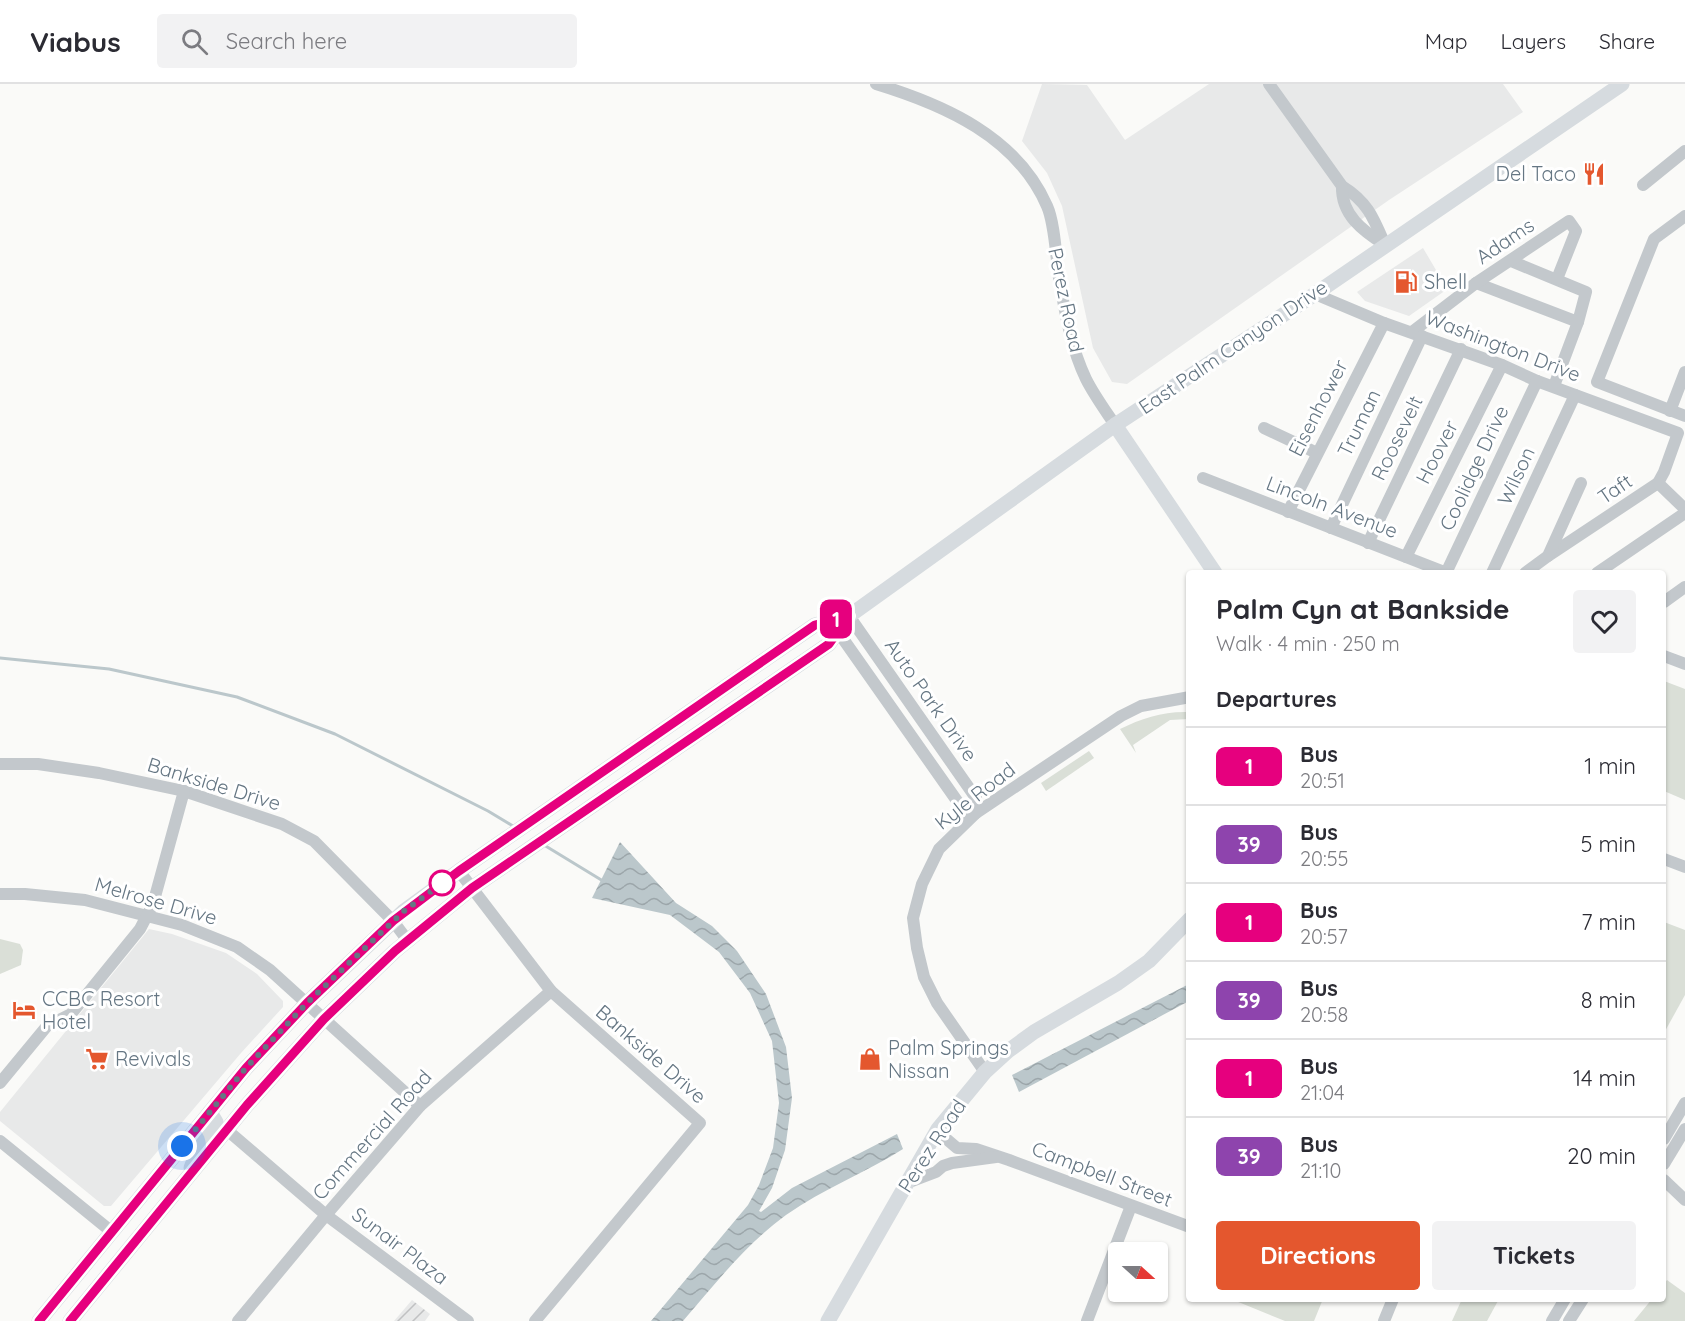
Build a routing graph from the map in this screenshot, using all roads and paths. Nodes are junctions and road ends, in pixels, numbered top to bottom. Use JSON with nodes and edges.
{"nodes":[{"id":1,"x":876,"y":84,"type":"edge"},
{"id":2,"x":1269,"y":84,"type":"edge"},
{"id":3,"x":1622,"y":84,"type":"edge"},
{"id":4,"x":1685,"y":151,"type":"edge"},
{"id":5,"x":1642,"y":185,"type":"dead end"},
{"id":6,"x":1683,"y":221,"type":"edge"},
{"id":7,"x":1385,"y":245,"type":"junction"},
{"id":8,"x":1511,"y":261,"type":"junction"},
{"id":9,"x":1557,"y":279,"type":"junction"},
{"id":10,"x":1476,"y":283,"type":"junction"},
{"id":11,"x":1315,"y":294,"type":"junction"},
{"id":12,"x":1384,"y":322,"type":"junction"},
{"id":13,"x":1578,"y":322,"type":"junction"},
{"id":14,"x":1417,"y":334,"type":"junction"},
{"id":15,"x":1461,"y":350,"type":"junction"},
{"id":16,"x":1502,"y":365,"type":"junction"},
{"id":17,"x":1685,"y":372,"type":"edge"},
{"id":18,"x":1537,"y":381,"type":"junction"},
{"id":19,"x":1554,"y":386,"type":"junction"},
{"id":20,"x":1575,"y":395,"type":"junction"},
{"id":21,"x":1670,"y":411,"type":"junction"},
{"id":22,"x":1685,"y":416,"type":"edge"},
{"id":23,"x":1115,"y":425,"type":"junction"},
{"id":24,"x":1264,"y":428,"type":"dead end"},
{"id":25,"x":1678,"y":433,"type":"joint"},
{"id":26,"x":1317,"y":453,"type":"junction"},
{"id":27,"x":1203,"y":478,"type":"dead end"},
{"id":28,"x":1581,"y":483,"type":"dead end"},
{"id":29,"x":1658,"y":483,"type":"junction"},
{"id":30,"x":1685,"y":511,"type":"edge"},
{"id":31,"x":1288,"y":512,"type":"junction"},
{"id":32,"x":1330,"y":528,"type":"junction"},
{"id":33,"x":1368,"y":543,"type":"junction"},
{"id":34,"x":1548,"y":556,"type":"junction"},
{"id":35,"x":1406,"y":557,"type":"junction"},
{"id":36,"x":1213,"y":570,"type":"edge"},
{"id":37,"x":1438,"y":570,"type":"edge"},
{"id":38,"x":1447,"y":570,"type":"edge"},
{"id":39,"x":1493,"y":570,"type":"edge"},
{"id":40,"x":1529,"y":570,"type":"edge"},
{"id":41,"x":1601,"y":570,"type":"edge"},
{"id":42,"x":1685,"y":587,"type":"edge"},
{"id":43,"x":1666,"y":601,"type":"edge"},
{"id":44,"x":849,"y":616,"type":"junction"},
{"id":45,"x":834,"y":626,"type":"junction"},
{"id":46,"x":1666,"y":657,"type":"edge"},
{"id":47,"x":1684,"y":662,"type":"edge"},
{"id":48,"x":1186,"y":698,"type":"edge"},
{"id":49,"x":0,"y":764,"type":"edge"},
{"id":50,"x":184,"y":791,"type":"junction"},
{"id":51,"x":976,"y":813,"type":"junction"},
{"id":52,"x":1666,"y":860,"type":"edge"},
{"id":53,"x":1685,"y":867,"type":"edge"},
{"id":54,"x":459,"y":871,"type":"junction"},
{"id":55,"x":472,"y":888,"type":"junction"},
{"id":56,"x":0,"y":894,"type":"edge"},
{"id":57,"x":149,"y":915,"type":"junction"},
{"id":58,"x":393,"y":921,"type":"junction"},
{"id":59,"x":1186,"y":923,"type":"edge"},
{"id":60,"x":408,"y":940,"type":"junction"},
{"id":61,"x":551,"y":991,"type":"junction"},
{"id":62,"x":307,"y":1003,"type":"junction"},
{"id":63,"x":324,"y":1019,"type":"junction"},
{"id":64,"x":985,"y":1072,"type":"junction"},
{"id":65,"x":0,"y":1083,"type":"edge"},
{"id":66,"x":1685,"y":1103,"type":"edge"},
{"id":67,"x":420,"y":1106,"type":"junction"},
{"id":68,"x":210,"y":1112,"type":"junction"},
{"id":69,"x":1685,"y":1129,"type":"edge"},
{"id":70,"x":227,"y":1130,"type":"junction"},
{"id":71,"x":937,"y":1131,"type":"junction"},
{"id":72,"x":1666,"y":1136,"type":"edge"},
{"id":73,"x":0,"y":1140,"type":"edge"},
{"id":74,"x":1000,"y":1157,"type":"junction"},
{"id":75,"x":1666,"y":1161,"type":"edge"},
{"id":76,"x":192,"y":1174,"type":"junction"},
{"id":77,"x":1666,"y":1182,"type":"edge"},
{"id":78,"x":907,"y":1184,"type":"junction"},
{"id":79,"x":1685,"y":1200,"type":"edge"},
{"id":80,"x":1131,"y":1206,"type":"junction"},
{"id":81,"x":326,"y":1215,"type":"junction"},
{"id":82,"x":1186,"y":1226,"type":"edge"},
{"id":83,"x":112,"y":1232,"type":"junction"},
{"id":84,"x":1392,"y":1302,"type":"edge"},
{"id":85,"x":1563,"y":1302,"type":"edge"},
{"id":86,"x":1581,"y":1302,"type":"edge"},
{"id":87,"x":39,"y":1321,"type":"edge"},
{"id":88,"x":70,"y":1321,"type":"edge"},
{"id":89,"x":238,"y":1321,"type":"edge"},
{"id":90,"x":468,"y":1321,"type":"edge"},
{"id":91,"x":535,"y":1321,"type":"edge"},
{"id":92,"x":828,"y":1321,"type":"edge"},
{"id":93,"x":1087,"y":1321,"type":"edge"},
{"id":94,"x":1384,"y":1321,"type":"edge"},
{"id":95,"x":1552,"y":1321,"type":"edge"},
{"id":96,"x":1569,"y":1321,"type":"edge"}],
"edges":[{"from":1,"to":23,"type":"street","name":"Perez Road"},
{"from":2,"to":7,"type":"street"},
{"from":3,"to":7,"type":"main road","name":"East Palm Canyon Drive"},
{"from":4,"to":5,"type":"street"},
{"from":6,"to":21,"type":"street"},
{"from":7,"to":11,"type":"main road","name":"East Palm Canyon Drive"},
{"from":8,"to":9,"type":"street"},
{"from":8,"to":9,"type":"street","name":"Adams"},
{"from":8,"to":10,"type":"street","name":"Adams"},
{"from":9,"to":13,"type":"street"},
{"from":10,"to":13,"type":"street"},
{"from":10,"to":14,"type":"street","name":"Adams"},
{"from":11,"to":12,"type":"street","name":"Washington Drive"},
{"from":11,"to":23,"type":"main road","name":"East Palm Canyon Drive"},
{"from":12,"to":14,"type":"street","name":"Washington Drive"},
{"from":12,"to":26,"type":"street","name":"Eisenhower"},
{"from":13,"to":19,"type":"street"},
{"from":14,"to":15,"type":"street","name":"Washington Drive"},
{"from":14,"to":32,"type":"street","name":"Truman"},
{"from":15,"to":16,"type":"street","name":"Washington Drive"},
{"from":15,"to":33,"type":"street","name":"Roosevelt"},
{"from":16,"to":18,"type":"street","name":"Washington Drive"},
{"from":16,"to":35,"type":"street","name":"Hoover"},
{"from":17,"to":21,"type":"street"},
{"from":18,"to":19,"type":"street","name":"Washington Drive"},
{"from":18,"to":38,"type":"street","name":"Coolidge Drive"},
{"from":19,"to":20,"type":"street","name":"Washington Drive"},
{"from":20,"to":25,"type":"street","name":"Washington Drive"},
{"from":20,"to":39,"type":"street","name":"Wilson"},
{"from":21,"to":22,"type":"street"},
{"from":23,"to":36,"type":"main road","name":"Perez Road"},
{"from":23,"to":44,"type":"main road","name":"East Palm Canyon Drive"},
{"from":24,"to":26,"type":"street"},
{"from":25,"to":29,"type":"street","name":"Taft"},
{"from":26,"to":31,"type":"street","name":"Eisenhower"},
{"from":27,"to":31,"type":"street","name":"Lincoln Avenue"},
{"from":28,"to":34,"type":"street"},
{"from":29,"to":30,"type":"street"},
{"from":29,"to":34,"type":"street","name":"Taft"},
{"from":30,"to":41,"type":"street"},
{"from":31,"to":32,"type":"street","name":"Lincoln Avenue"},
{"from":32,"to":33,"type":"street","name":"Lincoln Avenue"},
{"from":33,"to":35,"type":"street","name":"Lincoln Avenue"},
{"from":34,"to":40,"type":"street","name":"Taft"},
{"from":35,"to":37,"type":"street","name":"Lincoln Avenue"},
{"from":42,"to":43,"type":"street"},
{"from":44,"to":45,"type":"main road","name":"East Palm Canyon Drive"},
{"from":44,"to":51,"type":"street","name":"Auto Park Drive"},
{"from":45,"to":51,"type":"street","name":"Auto Park Drive"},
{"from":45,"to":54,"type":"main road","name":"East Palm Canyon Drive"},
{"from":45,"to":55,"type":"main road"},
{"from":46,"to":47,"type":"street"},
{"from":48,"to":51,"type":"street","name":"Kyle Road"},
{"from":49,"to":50,"type":"street","name":"Bankside Drive"},
{"from":50,"to":57,"type":"street"},
{"from":50,"to":58,"type":"street","name":"Bankside Drive"},
{"from":51,"to":64,"type":"street","name":"Kyle Road"},
{"from":52,"to":53,"type":"street"},
{"from":54,"to":55,"type":"street","name":"Bankside Drive"},
{"from":54,"to":58,"type":"main road","name":"East Palm Canyon Drive"},
{"from":55,"to":60,"type":"main road"},
{"from":55,"to":61,"type":"street","name":"Bankside Drive"},
{"from":56,"to":57,"type":"street","name":"Melrose Drive"},
{"from":57,"to":62,"type":"street","name":"Melrose Drive"},
{"from":57,"to":65,"type":"street"},
{"from":58,"to":60,"type":"street","name":"Bankside Drive"},
{"from":58,"to":62,"type":"main road","name":"East Palm Canyon Drive"},
{"from":59,"to":64,"type":"main road","name":"Perez Road"},
{"from":60,"to":63,"type":"main road"},
{"from":61,"to":67,"type":"street","name":"Commercial Road"},
{"from":61,"to":91,"type":"street","name":"Bankside Drive"},
{"from":62,"to":63,"type":"street","name":"Melrose Drive"},
{"from":62,"to":68,"type":"main road","name":"East Palm Canyon Drive"},
{"from":63,"to":67,"type":"street","name":"Melrose Drive"},
{"from":63,"to":70,"type":"main road"},
{"from":64,"to":71,"type":"main road","name":"Perez Road"},
{"from":66,"to":72,"type":"street"},
{"from":67,"to":81,"type":"street","name":"Commercial Road"},
{"from":68,"to":76,"type":"main road"},
{"from":68,"to":83,"type":"main road","name":"East Palm Canyon Drive"},
{"from":69,"to":75,"type":"street"},
{"from":70,"to":76,"type":"main road"},
{"from":70,"to":81,"type":"street","name":"Sunair Plaza"},
{"from":71,"to":74,"type":"street","name":"Campbell Street"},
{"from":71,"to":78,"type":"main road","name":"Perez Road"},
{"from":73,"to":83,"type":"street"},
{"from":74,"to":78,"type":"street","name":"Campbell Street"},
{"from":74,"to":80,"type":"street","name":"Campbell Street"},
{"from":76,"to":88,"type":"main road"},
{"from":77,"to":79,"type":"street"},
{"from":78,"to":92,"type":"main road","name":"Perez Road"},
{"from":80,"to":82,"type":"street","name":"Campbell Street"},
{"from":80,"to":93,"type":"street"},
{"from":81,"to":89,"type":"street","name":"Commercial Road"},
{"from":81,"to":90,"type":"street","name":"Sunair Plaza"},
{"from":83,"to":87,"type":"main road","name":"East Palm Canyon Drive"},
{"from":84,"to":94,"type":"street"},
{"from":85,"to":95,"type":"street"},
{"from":86,"to":96,"type":"street"}]}
